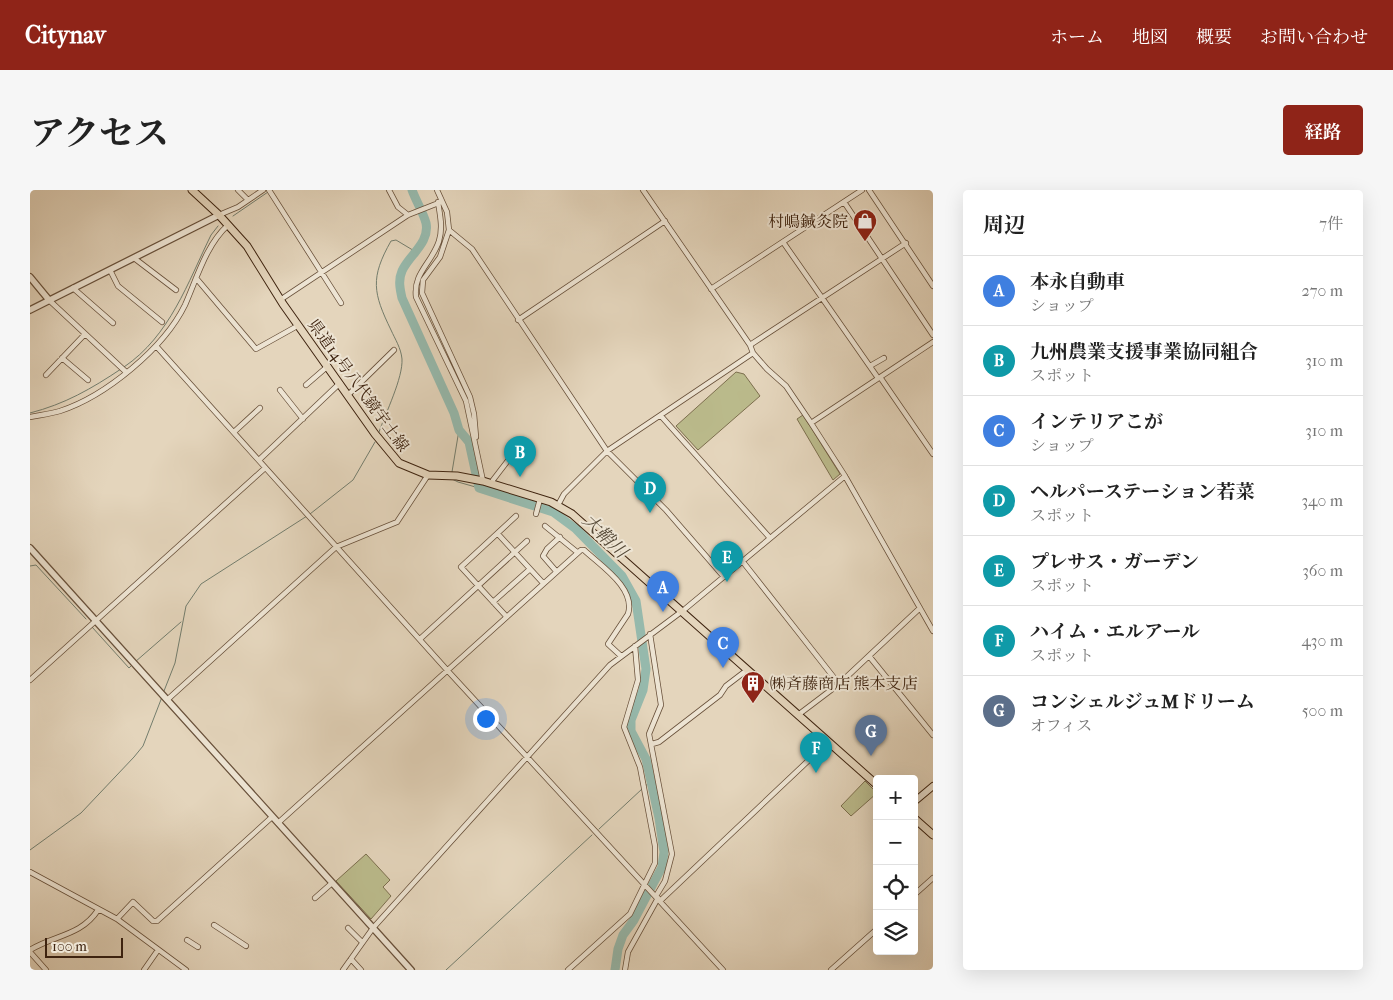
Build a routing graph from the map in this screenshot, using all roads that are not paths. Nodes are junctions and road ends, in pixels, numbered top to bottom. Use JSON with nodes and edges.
{"nodes":[{"id":1,"x":192,"y":190,"type":"edge"},
{"id":2,"x":238,"y":190,"type":"edge"},
{"id":3,"x":263,"y":190,"type":"edge"},
{"id":4,"x":269,"y":190,"type":"edge"},
{"id":5,"x":389,"y":190,"type":"edge"},
{"id":6,"x":437,"y":190,"type":"edge"},
{"id":7,"x":643,"y":190,"type":"edge"},
{"id":8,"x":862,"y":190,"type":"edge"},
{"id":9,"x":868,"y":190,"type":"edge"},
{"id":10,"x":248,"y":200,"type":"junction"},
{"id":11,"x":441,"y":202,"type":"junction"},
{"id":12,"x":844,"y":202,"type":"junction"},
{"id":13,"x":219,"y":215,"type":"junction"},
{"id":14,"x":408,"y":215,"type":"junction"},
{"id":15,"x":664,"y":221,"type":"junction"},
{"id":16,"x":228,"y":225,"type":"junction"},
{"id":17,"x":450,"y":230,"type":"junction"},
{"id":18,"x":783,"y":242,"type":"junction"},
{"id":19,"x":906,"y":244,"type":"junction"},
{"id":20,"x":134,"y":258,"type":"junction"},
{"id":21,"x":882,"y":258,"type":"junction"},
{"id":22,"x":110,"y":270,"type":"junction"},
{"id":23,"x":322,"y":273,"type":"junction"},
{"id":24,"x":30,"y":277,"type":"edge"},
{"id":25,"x":196,"y":278,"type":"junction"},
{"id":26,"x":933,"y":286,"type":"edge"},
{"id":27,"x":73,"y":288,"type":"junction"},
{"id":28,"x":711,"y":289,"type":"junction"},
{"id":29,"x":176,"y":290,"type":"dead end"},
{"id":30,"x":823,"y":299,"type":"junction"},
{"id":31,"x":49,"y":300,"type":"junction"},
{"id":32,"x":280,"y":300,"type":"junction"},
{"id":33,"x":341,"y":303,"type":"dead end"},
{"id":34,"x":30,"y":310,"type":"edge"},
{"id":35,"x":518,"y":320,"type":"junction"},
{"id":36,"x":162,"y":322,"type":"dead end"},
{"id":37,"x":113,"y":323,"type":"dead end"},
{"id":38,"x":299,"y":325,"type":"junction"},
{"id":39,"x":85,"y":334,"type":"junction"},
{"id":40,"x":933,"y":335,"type":"edge"},
{"id":41,"x":933,"y":342,"type":"edge"},
{"id":42,"x":750,"y":345,"type":"junction"},
{"id":43,"x":156,"y":347,"type":"junction"},
{"id":44,"x":394,"y":350,"type":"dead end"},
{"id":45,"x":754,"y":353,"type":"junction"},
{"id":46,"x":62,"y":358,"type":"junction"},
{"id":47,"x":884,"y":358,"type":"dead end"},
{"id":48,"x":328,"y":366,"type":"junction"},
{"id":49,"x":870,"y":366,"type":"junction"},
{"id":50,"x":125,"y":370,"type":"junction"},
{"id":51,"x":46,"y":375,"type":"dead end"},
{"id":52,"x":879,"y":378,"type":"junction"},
{"id":53,"x":88,"y":380,"type":"dead end"},
{"id":54,"x":340,"y":384,"type":"junction"},
{"id":55,"x":306,"y":385,"type":"dead end"},
{"id":56,"x":280,"y":390,"type":"dead end"},
{"id":57,"x":348,"y":395,"type":"junction"},
{"id":58,"x":260,"y":408,"type":"dead end"},
{"id":59,"x":661,"y":416,"type":"junction"},
{"id":60,"x":30,"y":417,"type":"edge"},
{"id":61,"x":303,"y":419,"type":"junction"},
{"id":62,"x":811,"y":423,"type":"junction"},
{"id":63,"x":234,"y":432,"type":"junction"},
{"id":64,"x":476,"y":441,"type":"junction"},
{"id":65,"x":523,"y":441,"type":"dead end"},
{"id":66,"x":607,"y":451,"type":"junction"},
{"id":67,"x":933,"y":454,"type":"edge"},
{"id":68,"x":259,"y":460,"type":"junction"},
{"id":69,"x":265,"y":468,"type":"junction"},
{"id":70,"x":428,"y":475,"type":"junction"},
{"id":71,"x":845,"y":476,"type":"junction"},
{"id":72,"x":482,"y":480,"type":"junction"},
{"id":73,"x":492,"y":484,"type":"junction"},
{"id":74,"x":540,"y":501,"type":"junction"},
{"id":75,"x":558,"y":505,"type":"junction"},
{"id":76,"x":536,"y":514,"type":"dead end"},
{"id":77,"x":516,"y":516,"type":"dead end"},
{"id":78,"x":545,"y":526,"type":"dead end"},
{"id":79,"x":498,"y":534,"type":"junction"},
{"id":80,"x":560,"y":537,"type":"junction"},
{"id":81,"x":770,"y":538,"type":"junction"},
{"id":82,"x":527,"y":541,"type":"dead end"},
{"id":83,"x":336,"y":547,"type":"junction"},
{"id":84,"x":30,"y":548,"type":"edge"},
{"id":85,"x":578,"y":552,"type":"junction"},
{"id":86,"x":515,"y":553,"type":"junction"},
{"id":87,"x":743,"y":562,"type":"junction"},
{"id":88,"x":530,"y":569,"type":"junction"},
{"id":89,"x":556,"y":571,"type":"junction"},
{"id":90,"x":724,"y":577,"type":"junction"},
{"id":91,"x":543,"y":583,"type":"junction"},
{"id":92,"x":478,"y":586,"type":"junction"},
{"id":93,"x":493,"y":602,"type":"junction"},
{"id":94,"x":920,"y":608,"type":"junction"},
{"id":95,"x":682,"y":611,"type":"junction"},
{"id":96,"x":506,"y":616,"type":"junction"},
{"id":97,"x":95,"y":621,"type":"junction"},
{"id":98,"x":933,"y":631,"type":"edge"},
{"id":99,"x":649,"y":635,"type":"junction"},
{"id":100,"x":420,"y":639,"type":"junction"},
{"id":101,"x":637,"y":645,"type":"junction"},
{"id":102,"x":621,"y":656,"type":"junction"},
{"id":103,"x":870,"y":656,"type":"junction"},
{"id":104,"x":447,"y":670,"type":"junction"},
{"id":105,"x":747,"y":670,"type":"junction"},
{"id":106,"x":30,"y":680,"type":"edge"},
{"id":107,"x":839,"y":684,"type":"junction"},
{"id":108,"x":166,"y":699,"type":"junction"},
{"id":109,"x":798,"y":715,"type":"junction"},
{"id":110,"x":933,"y":735,"type":"edge"},
{"id":111,"x":828,"y":742,"type":"junction"},
{"id":112,"x":652,"y":744,"type":"junction"},
{"id":113,"x":527,"y":757,"type":"junction"},
{"id":114,"x":873,"y":781,"type":"edge"},
{"id":115,"x":933,"y":786,"type":"edge"},
{"id":116,"x":918,"y":799,"type":"edge"},
{"id":117,"x":272,"y":817,"type":"junction"},
{"id":118,"x":916,"y":820,"type":"edge"},
{"id":119,"x":278,"y":823,"type":"junction"},
{"id":120,"x":933,"y":835,"type":"edge"},
{"id":121,"x":30,"y":872,"type":"edge"},
{"id":122,"x":933,"y":878,"type":"edge"},
{"id":123,"x":332,"y":883,"type":"junction"},
{"id":124,"x":645,"y":886,"type":"junction"},
{"id":125,"x":918,"y":891,"type":"edge"},
{"id":126,"x":315,"y":898,"type":"dead end"},
{"id":127,"x":657,"y":898,"type":"junction"},
{"id":128,"x":98,"y":910,"type":"junction"},
{"id":129,"x":116,"y":918,"type":"junction"},
{"id":130,"x":214,"y":925,"type":"dead end"},
{"id":131,"x":348,"y":928,"type":"dead end"},
{"id":132,"x":373,"y":928,"type":"junction"},
{"id":133,"x":873,"y":933,"type":"edge"},
{"id":134,"x":187,"y":940,"type":"dead end"},
{"id":135,"x":362,"y":942,"type":"junction"},
{"id":136,"x":246,"y":946,"type":"dead end"},
{"id":137,"x":198,"y":947,"type":"dead end"},
{"id":138,"x":158,"y":950,"type":"junction"},
{"id":139,"x":30,"y":951,"type":"edge"},
{"id":140,"x":350,"y":959,"type":"junction"},
{"id":141,"x":46,"y":970,"type":"edge"},
{"id":142,"x":144,"y":970,"type":"edge"},
{"id":143,"x":186,"y":970,"type":"edge"},
{"id":144,"x":343,"y":970,"type":"edge"},
{"id":145,"x":361,"y":970,"type":"edge"},
{"id":146,"x":411,"y":970,"type":"edge"},
{"id":147,"x":568,"y":970,"type":"edge"},
{"id":148,"x":625,"y":970,"type":"edge"},
{"id":149,"x":723,"y":970,"type":"edge"},
{"id":150,"x":832,"y":970,"type":"edge"}],
"edges":[{"from":1,"to":13,"type":"main road","name":"県道14号八代鏡宇土線"},
{"from":2,"to":10,"type":"street"},
{"from":3,"to":10,"type":"street"},
{"from":4,"to":23,"type":"street"},
{"from":5,"to":14,"type":"street"},
{"from":6,"to":11,"type":"street"},
{"from":7,"to":15,"type":"street"},
{"from":8,"to":12,"type":"street"},
{"from":9,"to":19,"type":"street"},
{"from":10,"to":13,"type":"street"},
{"from":11,"to":14,"type":"street"},
{"from":11,"to":17,"type":"street"},
{"from":11,"to":64,"type":"street"},
{"from":12,"to":18,"type":"street"},
{"from":12,"to":21,"type":"street"},
{"from":13,"to":16,"type":"main road","name":"県道14号八代鏡宇土線"},
{"from":13,"to":20,"type":"street"},
{"from":14,"to":23,"type":"street"},
{"from":15,"to":28,"type":"street"},
{"from":15,"to":35,"type":"street"},
{"from":16,"to":25,"type":"street"},
{"from":16,"to":32,"type":"main road","name":"県道14号八代鏡宇土線"},
{"from":17,"to":35,"type":"street"},
{"from":17,"to":64,"type":"street"},
{"from":18,"to":28,"type":"street"},
{"from":18,"to":30,"type":"street"},
{"from":19,"to":21,"type":"street"},
{"from":19,"to":26,"type":"street"},
{"from":20,"to":22,"type":"street"},
{"from":20,"to":29,"type":"street"},
{"from":21,"to":30,"type":"street"},
{"from":21,"to":40,"type":"street"},
{"from":22,"to":27,"type":"street"},
{"from":22,"to":36,"type":"street"},
{"from":23,"to":32,"type":"street"},
{"from":23,"to":33,"type":"street"},
{"from":24,"to":31,"type":"street"},
{"from":25,"to":38,"type":"street"},
{"from":25,"to":43,"type":"street"},
{"from":27,"to":31,"type":"street"},
{"from":27,"to":37,"type":"street"},
{"from":28,"to":42,"type":"street"},
{"from":30,"to":42,"type":"street"},
{"from":30,"to":49,"type":"street"},
{"from":31,"to":34,"type":"street"},
{"from":31,"to":39,"type":"street"},
{"from":32,"to":38,"type":"main road","name":"県道14号八代鏡宇土線"},
{"from":35,"to":66,"type":"street"},
{"from":38,"to":48,"type":"main road","name":"県道14号八代鏡宇土線"},
{"from":39,"to":46,"type":"street"},
{"from":39,"to":50,"type":"street"},
{"from":41,"to":52,"type":"street"},
{"from":42,"to":45,"type":"street"},
{"from":43,"to":50,"type":"street"},
{"from":43,"to":63,"type":"street"},
{"from":44,"to":57,"type":"street"},
{"from":45,"to":59,"type":"street"},
{"from":45,"to":62,"type":"street"},
{"from":46,"to":51,"type":"street"},
{"from":46,"to":53,"type":"street"},
{"from":47,"to":49,"type":"street"},
{"from":48,"to":54,"type":"main road","name":"県道14号八代鏡宇土線"},
{"from":48,"to":55,"type":"street"},
{"from":49,"to":52,"type":"street"},
{"from":50,"to":60,"type":"street"},
{"from":52,"to":62,"type":"street"},
{"from":52,"to":67,"type":"street"},
{"from":54,"to":57,"type":"main road","name":"県道14号八代鏡宇土線"},
{"from":54,"to":61,"type":"street"},
{"from":56,"to":61,"type":"street"},
{"from":57,"to":70,"type":"main road","name":"県道14号八代鏡宇土線"},
{"from":58,"to":63,"type":"street"},
{"from":59,"to":66,"type":"street"},
{"from":59,"to":81,"type":"street"},
{"from":61,"to":68,"type":"street"},
{"from":62,"to":71,"type":"street"},
{"from":63,"to":68,"type":"street"},
{"from":64,"to":72,"type":"street"},
{"from":65,"to":73,"type":"street"},
{"from":66,"to":75,"type":"street"},
{"from":66,"to":90,"type":"street"},
{"from":68,"to":69,"type":"street"},
{"from":69,"to":83,"type":"street"},
{"from":69,"to":97,"type":"street"},
{"from":70,"to":72,"type":"main road","name":"県道14号八代鏡宇土線"},
{"from":70,"to":83,"type":"street"},
{"from":71,"to":81,"type":"street"},
{"from":71,"to":94,"type":"street"},
{"from":72,"to":73,"type":"main road","name":"県道14号八代鏡宇土線"},
{"from":73,"to":74,"type":"main road","name":"県道14号八代鏡宇土線"},
{"from":74,"to":75,"type":"main road","name":"県道14号八代鏡宇土線"},
{"from":74,"to":76,"type":"street"},
{"from":75,"to":95,"type":"main road","name":"県道14号八代鏡宇土線"},
{"from":77,"to":79,"type":"street"},
{"from":78,"to":80,"type":"street"},
{"from":79,"to":86,"type":"street"},
{"from":79,"to":92,"type":"street"},
{"from":80,"to":85,"type":"street"},
{"from":80,"to":89,"type":"street"},
{"from":81,"to":87,"type":"street"},
{"from":82,"to":86,"type":"street"},
{"from":83,"to":100,"type":"street"},
{"from":83,"to":108,"type":"street"},
{"from":84,"to":97,"type":"street"},
{"from":85,"to":89,"type":"street"},
{"from":85,"to":102,"type":"street"},
{"from":86,"to":88,"type":"street"},
{"from":86,"to":92,"type":"street"},
{"from":87,"to":90,"type":"street"},
{"from":87,"to":107,"type":"street"},
{"from":88,"to":91,"type":"street"},
{"from":88,"to":93,"type":"street"},
{"from":89,"to":91,"type":"street"},
{"from":90,"to":95,"type":"street"},
{"from":91,"to":96,"type":"street"},
{"from":92,"to":93,"type":"street"},
{"from":92,"to":100,"type":"street"},
{"from":93,"to":96,"type":"street"},
{"from":94,"to":98,"type":"street"},
{"from":94,"to":103,"type":"street"},
{"from":95,"to":99,"type":"street"},
{"from":95,"to":105,"type":"main road","name":"県道14号八代鏡宇土線"},
{"from":96,"to":104,"type":"street"},
{"from":97,"to":106,"type":"street"},
{"from":97,"to":108,"type":"street"},
{"from":99,"to":101,"type":"street"},
{"from":99,"to":112,"type":"street"},
{"from":100,"to":104,"type":"street"},
{"from":101,"to":102,"type":"street"},
{"from":101,"to":124,"type":"street"},
{"from":102,"to":113,"type":"street"},
{"from":103,"to":107,"type":"street"},
{"from":103,"to":110,"type":"street"},
{"from":104,"to":113,"type":"street"},
{"from":104,"to":119,"type":"street"},
{"from":105,"to":109,"type":"main road","name":"県道14号八代鏡宇土線"},
{"from":105,"to":112,"type":"street"},
{"from":107,"to":109,"type":"street"},
{"from":108,"to":117,"type":"street"},
{"from":109,"to":111,"type":"main road","name":"県道14号八代鏡宇土線"},
{"from":111,"to":114,"type":"main road","name":"県道14号八代鏡宇土線"},
{"from":111,"to":127,"type":"street"},
{"from":112,"to":127,"type":"street"},
{"from":113,"to":124,"type":"street"},
{"from":113,"to":132,"type":"street"},
{"from":115,"to":116,"type":"main road"},
{"from":117,"to":119,"type":"street"},
{"from":117,"to":129,"type":"street"},
{"from":118,"to":120,"type":"main road"},
{"from":119,"to":123,"type":"street"},
{"from":121,"to":128,"type":"street"},
{"from":122,"to":125,"type":"street"},
{"from":123,"to":126,"type":"street"},
{"from":123,"to":132,"type":"street"},
{"from":124,"to":127,"type":"street"},
{"from":124,"to":147,"type":"street"},
{"from":127,"to":148,"type":"street"},
{"from":127,"to":149,"type":"street"},
{"from":128,"to":129,"type":"street"},
{"from":128,"to":139,"type":"street"},
{"from":129,"to":138,"type":"street"},
{"from":130,"to":136,"type":"street"},
{"from":131,"to":135,"type":"street"},
{"from":132,"to":135,"type":"street"},
{"from":132,"to":146,"type":"street"},
{"from":133,"to":150,"type":"street"},
{"from":134,"to":137,"type":"street"},
{"from":135,"to":140,"type":"street"},
{"from":138,"to":142,"type":"street"},
{"from":138,"to":143,"type":"street"},
{"from":139,"to":141,"type":"street"},
{"from":140,"to":144,"type":"street"},
{"from":140,"to":145,"type":"street"}]}
